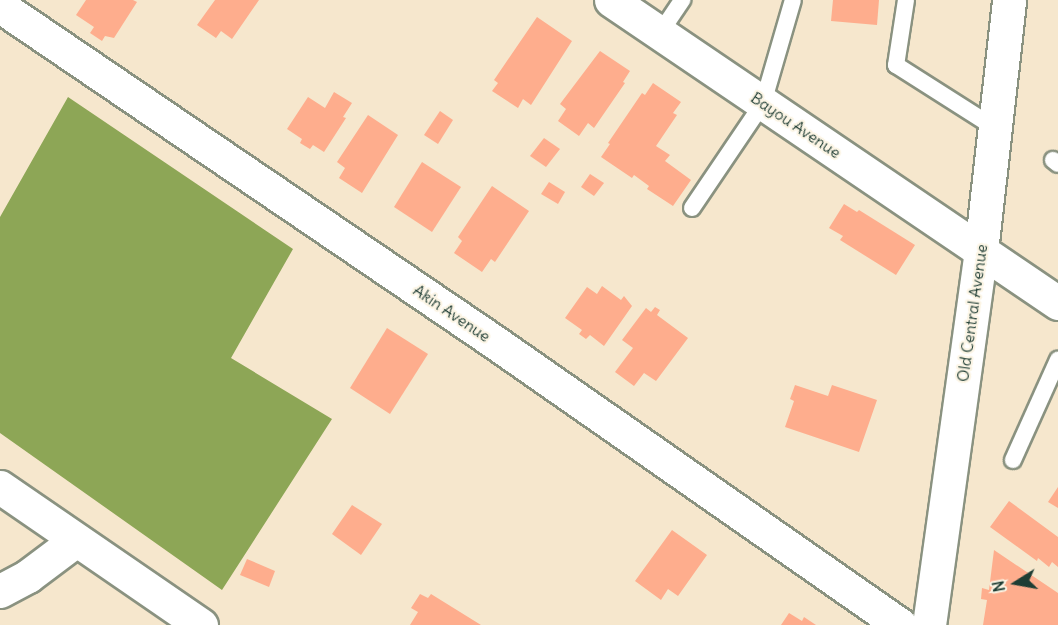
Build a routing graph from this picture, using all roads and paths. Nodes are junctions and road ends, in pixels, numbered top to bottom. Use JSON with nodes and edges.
{"nodes":[{"id":1,"x":612,"y":0,"type":"edge"},
{"id":2,"x":682,"y":0,"type":"edge"},
{"id":3,"x":793,"y":0,"type":"edge"},
{"id":4,"x":906,"y":0,"type":"edge"},
{"id":5,"x":1010,"y":0,"type":"edge"},
{"id":6,"x":0,"y":6,"type":"edge"},
{"id":7,"x":660,"y":33,"type":"junction"},
{"id":8,"x":763,"y":102,"type":"junction"},
{"id":9,"x":995,"y":128,"type":"junction"},
{"id":10,"x":692,"y":208,"type":"dead end"},
{"id":11,"x":981,"y":251,"type":"junction"},
{"id":12,"x":1058,"y":303,"type":"edge"},
{"id":13,"x":1058,"y":360,"type":"edge"},
{"id":14,"x":1013,"y":460,"type":"dead end"},
{"id":15,"x":0,"y":487,"type":"edge"},
{"id":16,"x":76,"y":540,"type":"junction"},
{"id":17,"x":0,"y":591,"type":"edge"},
{"id":18,"x":201,"y":625,"type":"edge"},
{"id":19,"x":900,"y":625,"type":"edge"},
{"id":20,"x":929,"y":625,"type":"edge"}],
"edges":[{"from":1,"to":7,"type":"street","name":"Bayou Avenue"},
{"from":2,"to":7,"type":"lane"},
{"from":3,"to":8,"type":"lane"},
{"from":4,"to":9,"type":"lane"},
{"from":5,"to":9,"type":"street","name":"Old Central Avenue"},
{"from":6,"to":19,"type":"street","name":"Akin Avenue"},
{"from":7,"to":8,"type":"street","name":"Bayou Avenue"},
{"from":8,"to":10,"type":"lane"},
{"from":8,"to":11,"type":"street","name":"Bayou Avenue"},
{"from":9,"to":11,"type":"street","name":"Old Central Avenue"},
{"from":11,"to":12,"type":"street","name":"Bayou Avenue"},
{"from":11,"to":20,"type":"street","name":"Old Central Avenue"},
{"from":13,"to":14,"type":"lane"},
{"from":15,"to":16,"type":"street"},
{"from":16,"to":17,"type":"street"},
{"from":16,"to":18,"type":"street"}]}
